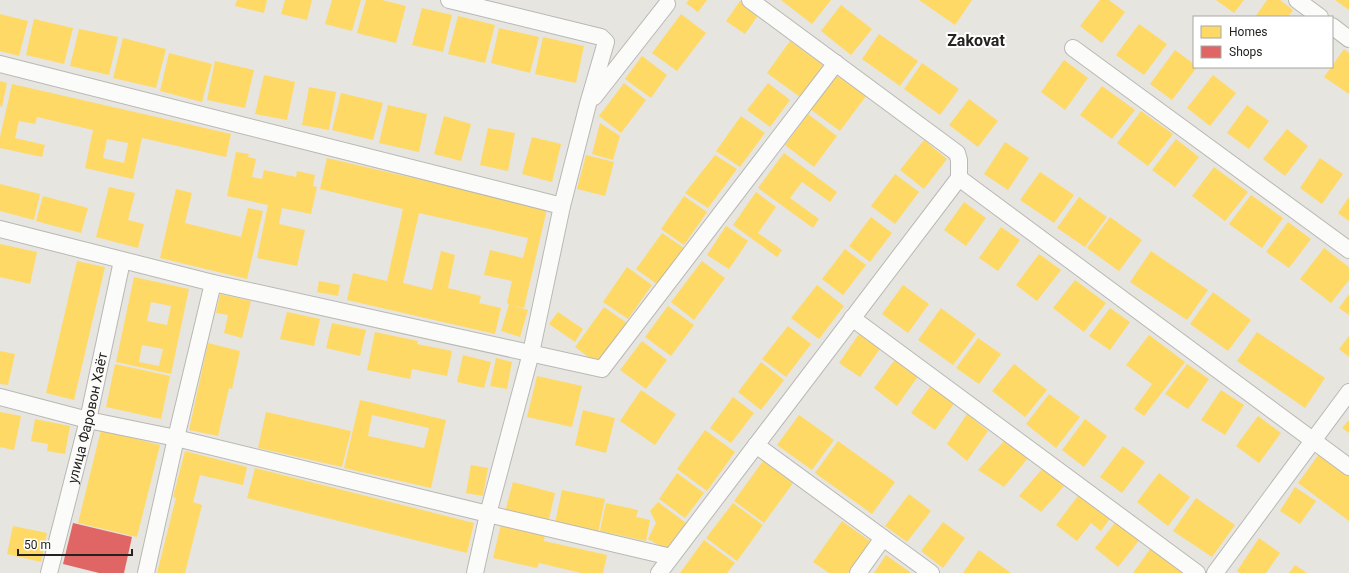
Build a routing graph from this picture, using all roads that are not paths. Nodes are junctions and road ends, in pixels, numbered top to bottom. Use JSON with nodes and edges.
{"nodes":[{"id":1,"x":449,"y":0,"type":"edge"},
{"id":2,"x":750,"y":0,"type":"edge"},
{"id":3,"x":1297,"y":0,"type":"edge"},
{"id":4,"x":467,"y":2,"type":"edge"},
{"id":5,"x":667,"y":4,"type":"dead end"},
{"id":6,"x":1319,"y":16,"type":"edge"},
{"id":7,"x":1333,"y":27,"type":"edge"},
{"id":8,"x":1349,"y":39,"type":"edge"},
{"id":9,"x":1073,"y":48,"type":"dead end"},
{"id":10,"x":836,"y":63,"type":"junction"},
{"id":11,"x":0,"y":64,"type":"edge"},
{"id":12,"x":588,"y":104,"type":"junction"},
{"id":13,"x":959,"y":178,"type":"junction"},
{"id":14,"x":562,"y":206,"type":"junction"},
{"id":15,"x":0,"y":229,"type":"edge"},
{"id":16,"x":1349,"y":250,"type":"edge"},
{"id":17,"x":122,"y":261,"type":"junction"},
{"id":18,"x":213,"y":283,"type":"junction"},
{"id":19,"x":852,"y":318,"type":"junction"},
{"id":20,"x":532,"y":354,"type":"junction"},
{"id":21,"x":1349,"y":392,"type":"edge"},
{"id":22,"x":0,"y":397,"type":"edge"},
{"id":23,"x":88,"y":420,"type":"junction"},
{"id":24,"x":176,"y":438,"type":"junction"},
{"id":25,"x":1312,"y":440,"type":"junction"},
{"id":26,"x":756,"y":445,"type":"junction"},
{"id":27,"x":1349,"y":467,"type":"edge"},
{"id":28,"x":488,"y":514,"type":"junction"},
{"id":29,"x":883,"y":538,"type":"junction"},
{"id":30,"x":672,"y":557,"type":"junction"},
{"id":31,"x":50,"y":573,"type":"edge"},
{"id":32,"x":146,"y":573,"type":"edge"},
{"id":33,"x":475,"y":573,"type":"edge"},
{"id":34,"x":659,"y":573,"type":"edge"},
{"id":35,"x":858,"y":573,"type":"edge"},
{"id":36,"x":931,"y":573,"type":"edge"},
{"id":37,"x":1197,"y":573,"type":"edge"},
{"id":38,"x":1215,"y":573,"type":"edge"}],
"edges":[{"from":1,"to":4,"type":"street"},
{"from":2,"to":10,"type":"street"},
{"from":3,"to":6,"type":"street"},
{"from":4,"to":12,"type":"street"},
{"from":5,"to":12,"type":"street"},
{"from":7,"to":8,"type":"street"},
{"from":9,"to":16,"type":"street"},
{"from":10,"to":13,"type":"street"},
{"from":10,"to":20,"type":"street"},
{"from":11,"to":14,"type":"street"},
{"from":12,"to":14,"type":"street"},
{"from":13,"to":19,"type":"street"},
{"from":13,"to":25,"type":"street"},
{"from":14,"to":20,"type":"street"},
{"from":15,"to":17,"type":"street"},
{"from":17,"to":18,"type":"street"},
{"from":17,"to":23,"type":"street","name":"улица Фаровон Хаёт"},
{"from":18,"to":20,"type":"street"},
{"from":18,"to":24,"type":"street"},
{"from":19,"to":26,"type":"street"},
{"from":19,"to":37,"type":"street"},
{"from":20,"to":28,"type":"street"},
{"from":21,"to":25,"type":"street"},
{"from":22,"to":23,"type":"street"},
{"from":23,"to":24,"type":"street"},
{"from":23,"to":31,"type":"street","name":"улица Фаровон Хаёт"},
{"from":24,"to":28,"type":"street"},
{"from":24,"to":32,"type":"street"},
{"from":25,"to":27,"type":"street"},
{"from":25,"to":38,"type":"street"},
{"from":26,"to":29,"type":"street"},
{"from":26,"to":30,"type":"street"},
{"from":28,"to":30,"type":"street"},
{"from":28,"to":33,"type":"street"},
{"from":29,"to":35,"type":"street"},
{"from":29,"to":36,"type":"street"},
{"from":30,"to":34,"type":"street"}]}
